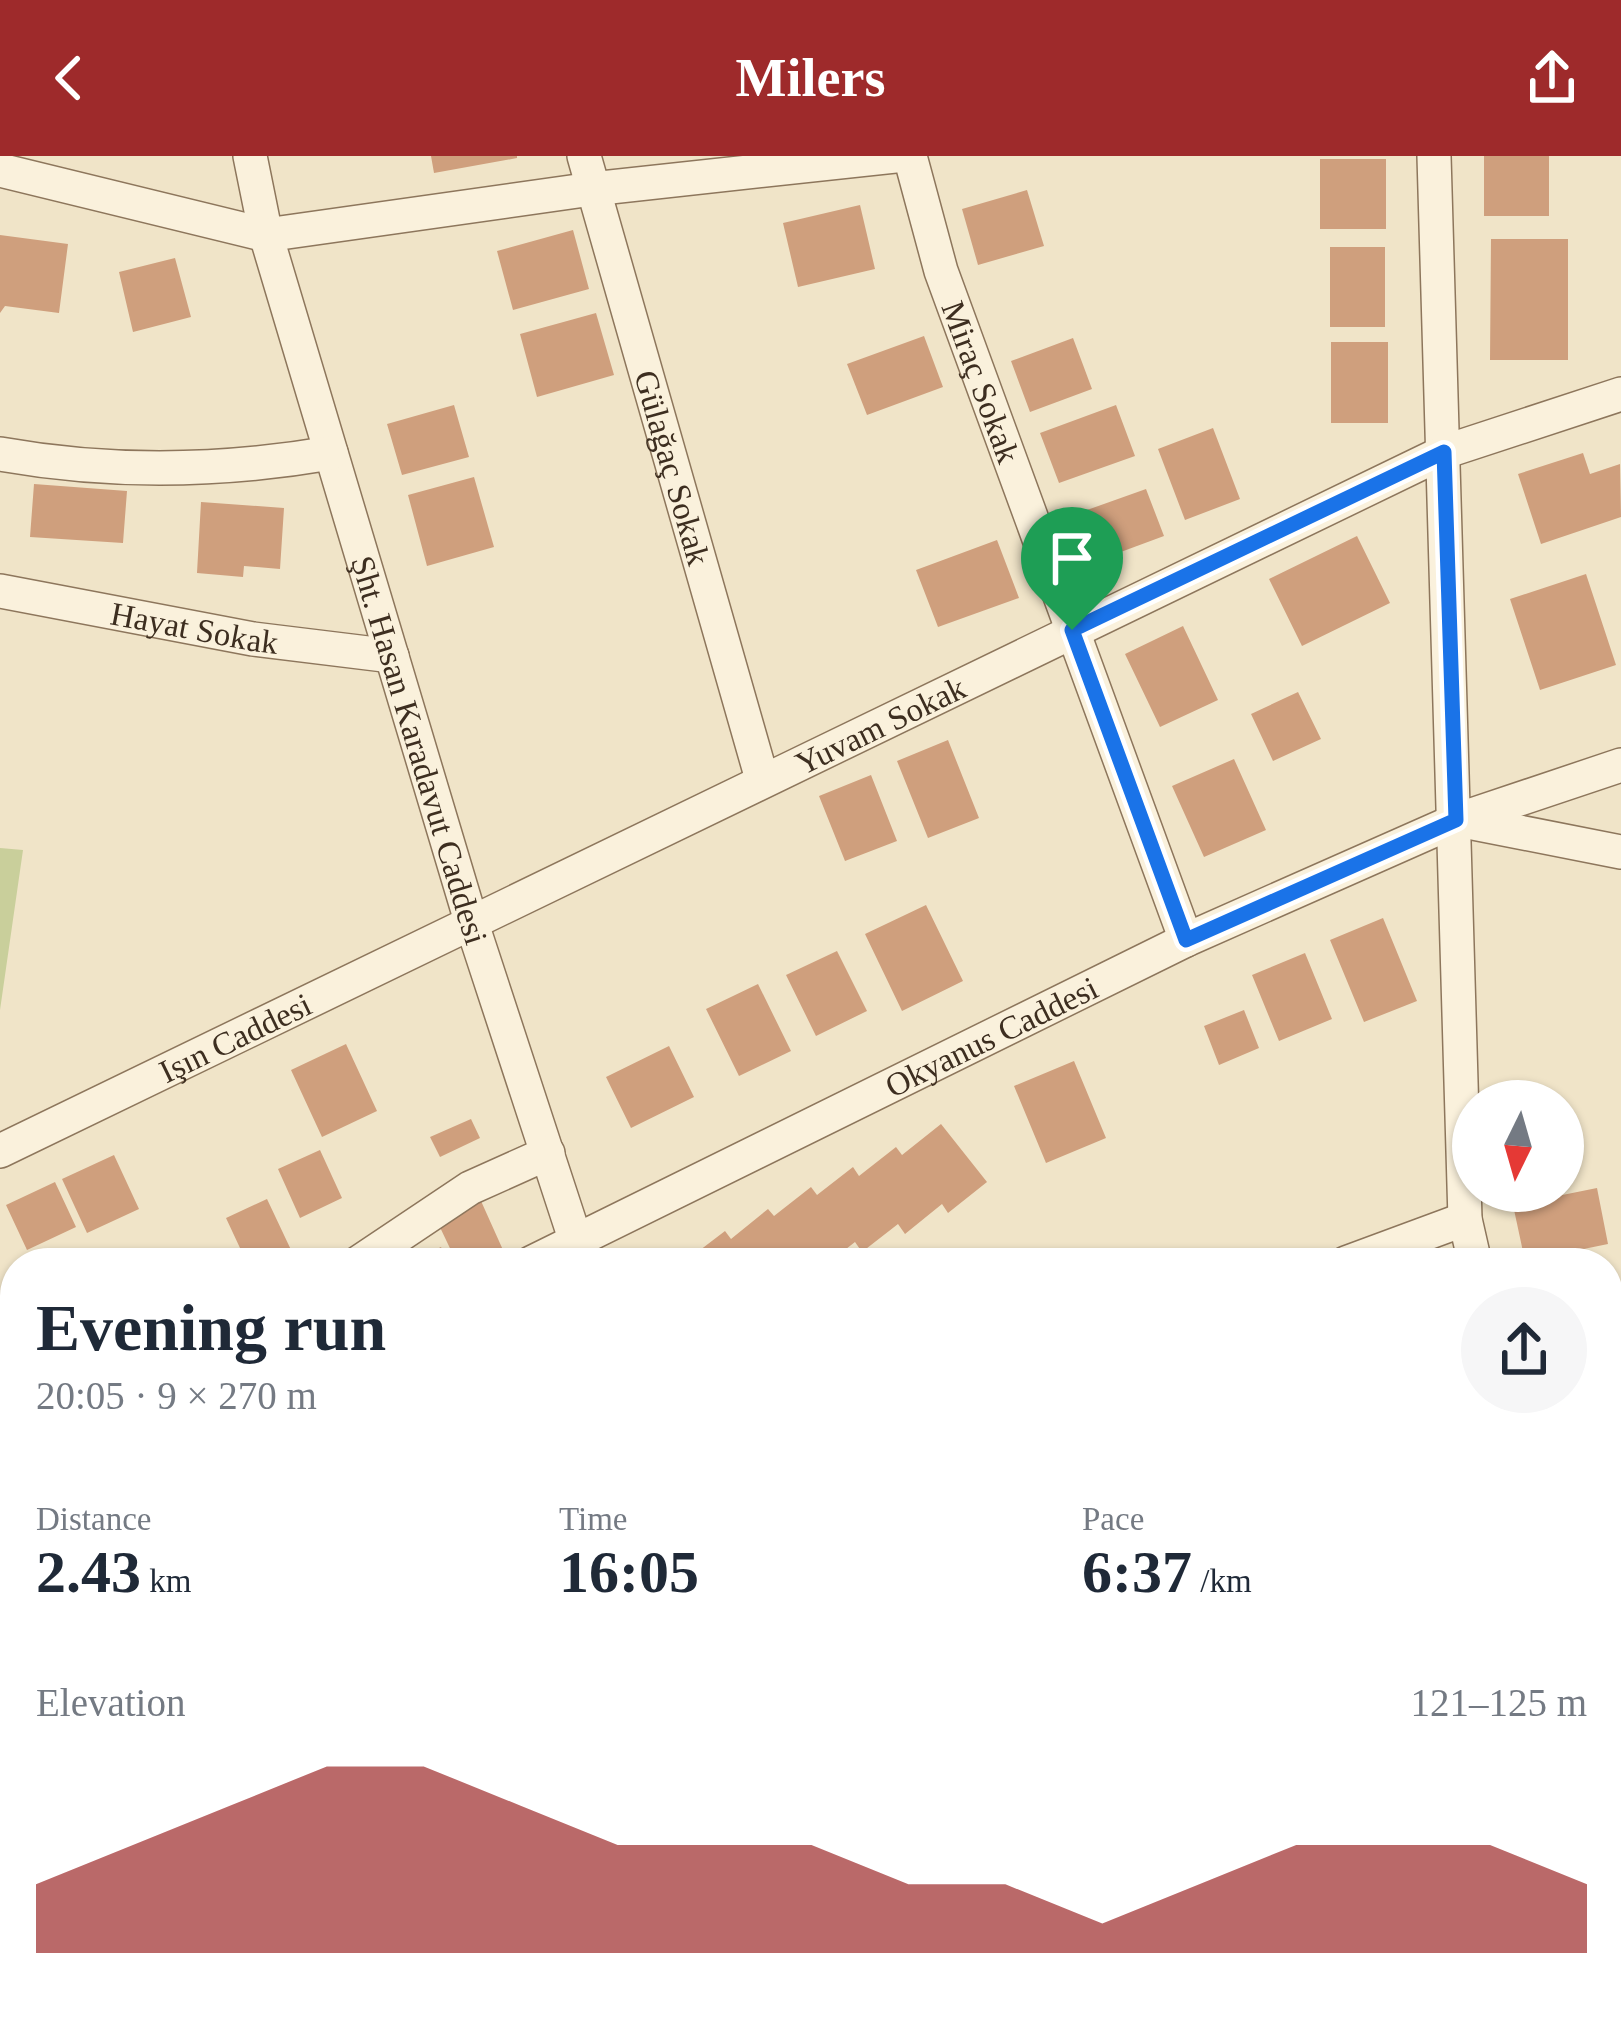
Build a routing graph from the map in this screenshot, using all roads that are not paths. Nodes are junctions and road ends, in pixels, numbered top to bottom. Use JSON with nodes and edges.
{"nodes":[{"id":1,"x":232,"y":156,"type":"edge"},
{"id":2,"x":250,"y":156,"type":"edge"},
{"id":3,"x":895,"y":156,"type":"edge"},
{"id":4,"x":910,"y":156,"type":"edge"},
{"id":5,"x":1434,"y":156,"type":"edge"},
{"id":6,"x":0,"y":170,"type":"edge"},
{"id":7,"x":588,"y":172,"type":"edge"},
{"id":8,"x":266,"y":236,"type":"junction"},
{"id":9,"x":1621,"y":394,"type":"edge"},
{"id":10,"x":1444,"y":452,"type":"junction"},
{"id":11,"x":331,"y":453,"type":"junction"},
{"id":12,"x":0,"y":454,"type":"edge"},
{"id":13,"x":0,"y":591,"type":"edge"},
{"id":14,"x":1072,"y":630,"type":"junction"},
{"id":15,"x":392,"y":656,"type":"junction"},
{"id":16,"x":1621,"y":766,"type":"edge"},
{"id":17,"x":762,"y":779,"type":"junction"},
{"id":18,"x":1456,"y":820,"type":"junction"},
{"id":19,"x":1621,"y":852,"type":"edge"},
{"id":20,"x":471,"y":921,"type":"junction"},
{"id":21,"x":1186,"y":940,"type":"junction"},
{"id":22,"x":0,"y":1151,"type":"edge"},
{"id":23,"x":548,"y":1153,"type":"junction"},
{"id":24,"x":1465,"y":1220,"type":"junction"},
{"id":25,"x":380,"y":1248,"type":"edge"},
{"id":26,"x":579,"y":1248,"type":"edge"},
{"id":27,"x":586,"y":1248,"type":"edge"},
{"id":28,"x":1388,"y":1248,"type":"edge"},
{"id":29,"x":1472,"y":1248,"type":"edge"}],
"edges":[{"from":1,"to":8,"type":"street"},
{"from":2,"to":8,"type":"street"},
{"from":3,"to":7,"type":"street"},
{"from":4,"to":14,"type":"street","name":"Miraç Sokak"},
{"from":5,"to":10,"type":"street"},
{"from":6,"to":8,"type":"street"},
{"from":7,"to":8,"type":"street"},
{"from":7,"to":17,"type":"street","name":"Gülağaç Sokak"},
{"from":8,"to":11,"type":"street","name":"Şht. Hasan Karadavut Caddesi"},
{"from":9,"to":10,"type":"street","name":"Yuvam Sokak"},
{"from":10,"to":14,"type":"street","name":"Yuvam Sokak"},
{"from":10,"to":18,"type":"street"},
{"from":11,"to":12,"type":"street"},
{"from":11,"to":15,"type":"street","name":"Şht. Hasan Karadavut Caddesi"},
{"from":13,"to":15,"type":"street","name":"Hayat Sokak"},
{"from":14,"to":17,"type":"street","name":"Yuvam Sokak"},
{"from":14,"to":21,"type":"street","name":"Miraç Sokak"},
{"from":15,"to":20,"type":"street","name":"Şht. Hasan Karadavut Caddesi"},
{"from":16,"to":18,"type":"street","name":"Okyanus Caddesi"},
{"from":17,"to":20,"type":"street","name":"Yuvam Sokak"},
{"from":18,"to":19,"type":"street"},
{"from":18,"to":21,"type":"street","name":"Okyanus Caddesi"},
{"from":18,"to":24,"type":"street"},
{"from":20,"to":22,"type":"street","name":"Işın Caddesi"},
{"from":20,"to":23,"type":"street","name":"Şht. Hasan Karadavut Caddesi"},
{"from":21,"to":27,"type":"street","name":"Okyanus Caddesi"},
{"from":23,"to":25,"type":"street"},
{"from":23,"to":26,"type":"street","name":"Şht. Hasan Karadavut Caddesi"},
{"from":24,"to":28,"type":"street"},
{"from":24,"to":29,"type":"street"}]}
